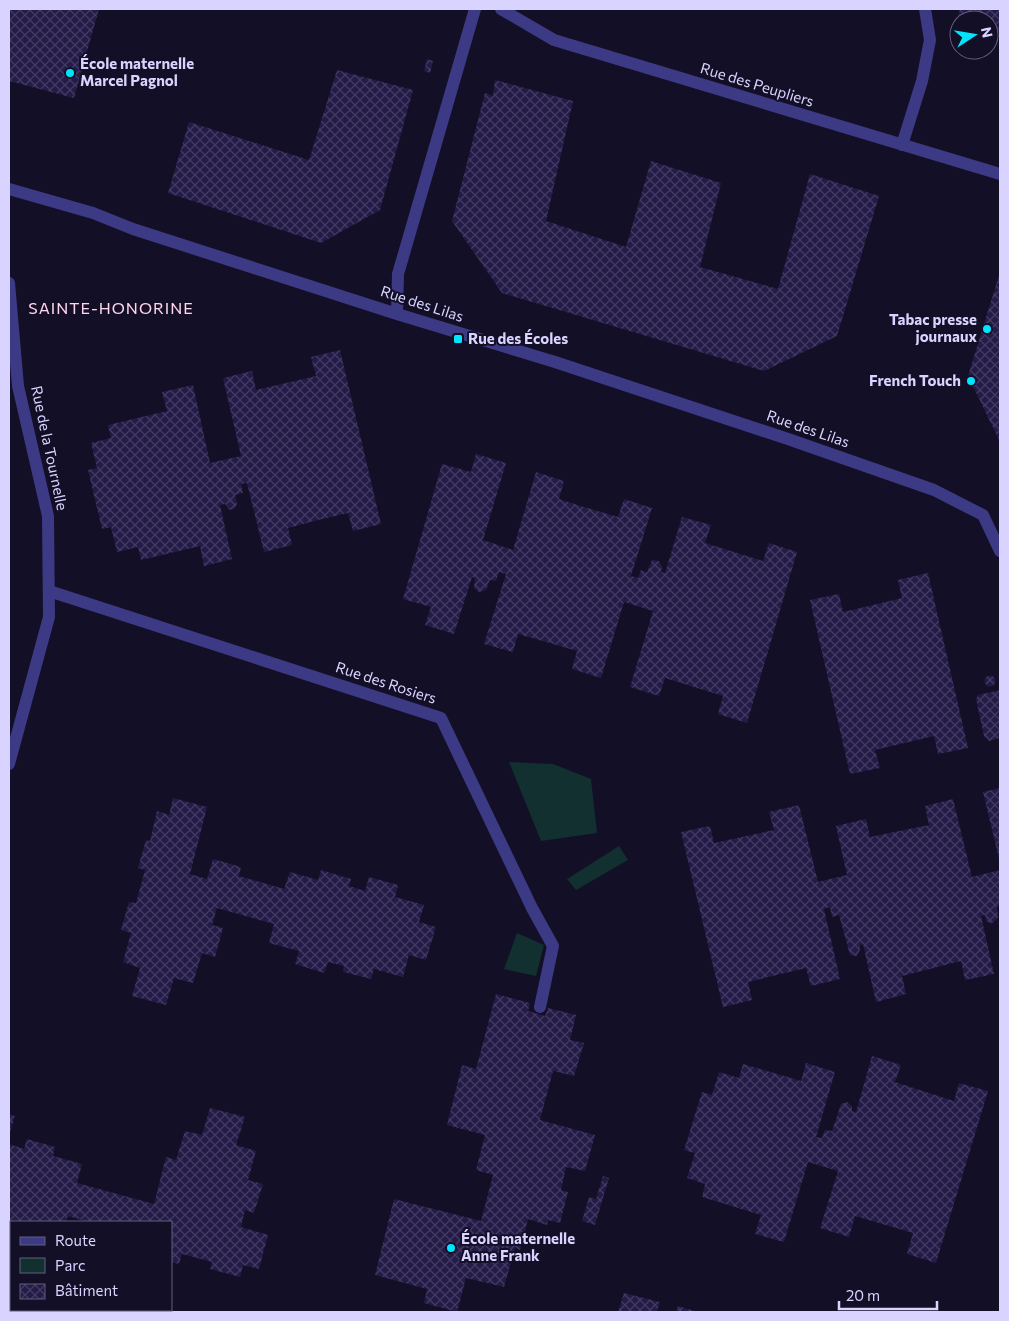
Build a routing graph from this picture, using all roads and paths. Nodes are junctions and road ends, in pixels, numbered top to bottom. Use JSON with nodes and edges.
{"nodes":[{"id":1,"x":475,"y":9,"type":"edge"},
{"id":2,"x":925,"y":9,"type":"edge"},
{"id":3,"x":505,"y":11,"type":"edge"},
{"id":4,"x":902,"y":145,"type":"junction"},
{"id":5,"x":1000,"y":174,"type":"edge"},
{"id":6,"x":9,"y":189,"type":"edge"},
{"id":7,"x":9,"y":284,"type":"edge"},
{"id":8,"x":397,"y":314,"type":"junction"},
{"id":9,"x":1000,"y":551,"type":"edge"},
{"id":10,"x":49,"y":591,"type":"junction"},
{"id":11,"x":9,"y":764,"type":"edge"},
{"id":12,"x":540,"y":1008,"type":"dead end"}],
"edges":[{"from":1,"to":8,"type":"street"},
{"from":2,"to":4,"type":"street"},
{"from":3,"to":4,"type":"street","name":"Rue des Peupliers"},
{"from":4,"to":5,"type":"street","name":"Rue des Peupliers"},
{"from":6,"to":8,"type":"street","name":"Rue des Lilas"},
{"from":7,"to":10,"type":"street","name":"Rue de la Tournelle"},
{"from":8,"to":9,"type":"street","name":"Rue des Lilas"},
{"from":10,"to":11,"type":"street","name":"Rue de la Tournelle"},
{"from":10,"to":12,"type":"street","name":"Rue des Rosiers"}]}
